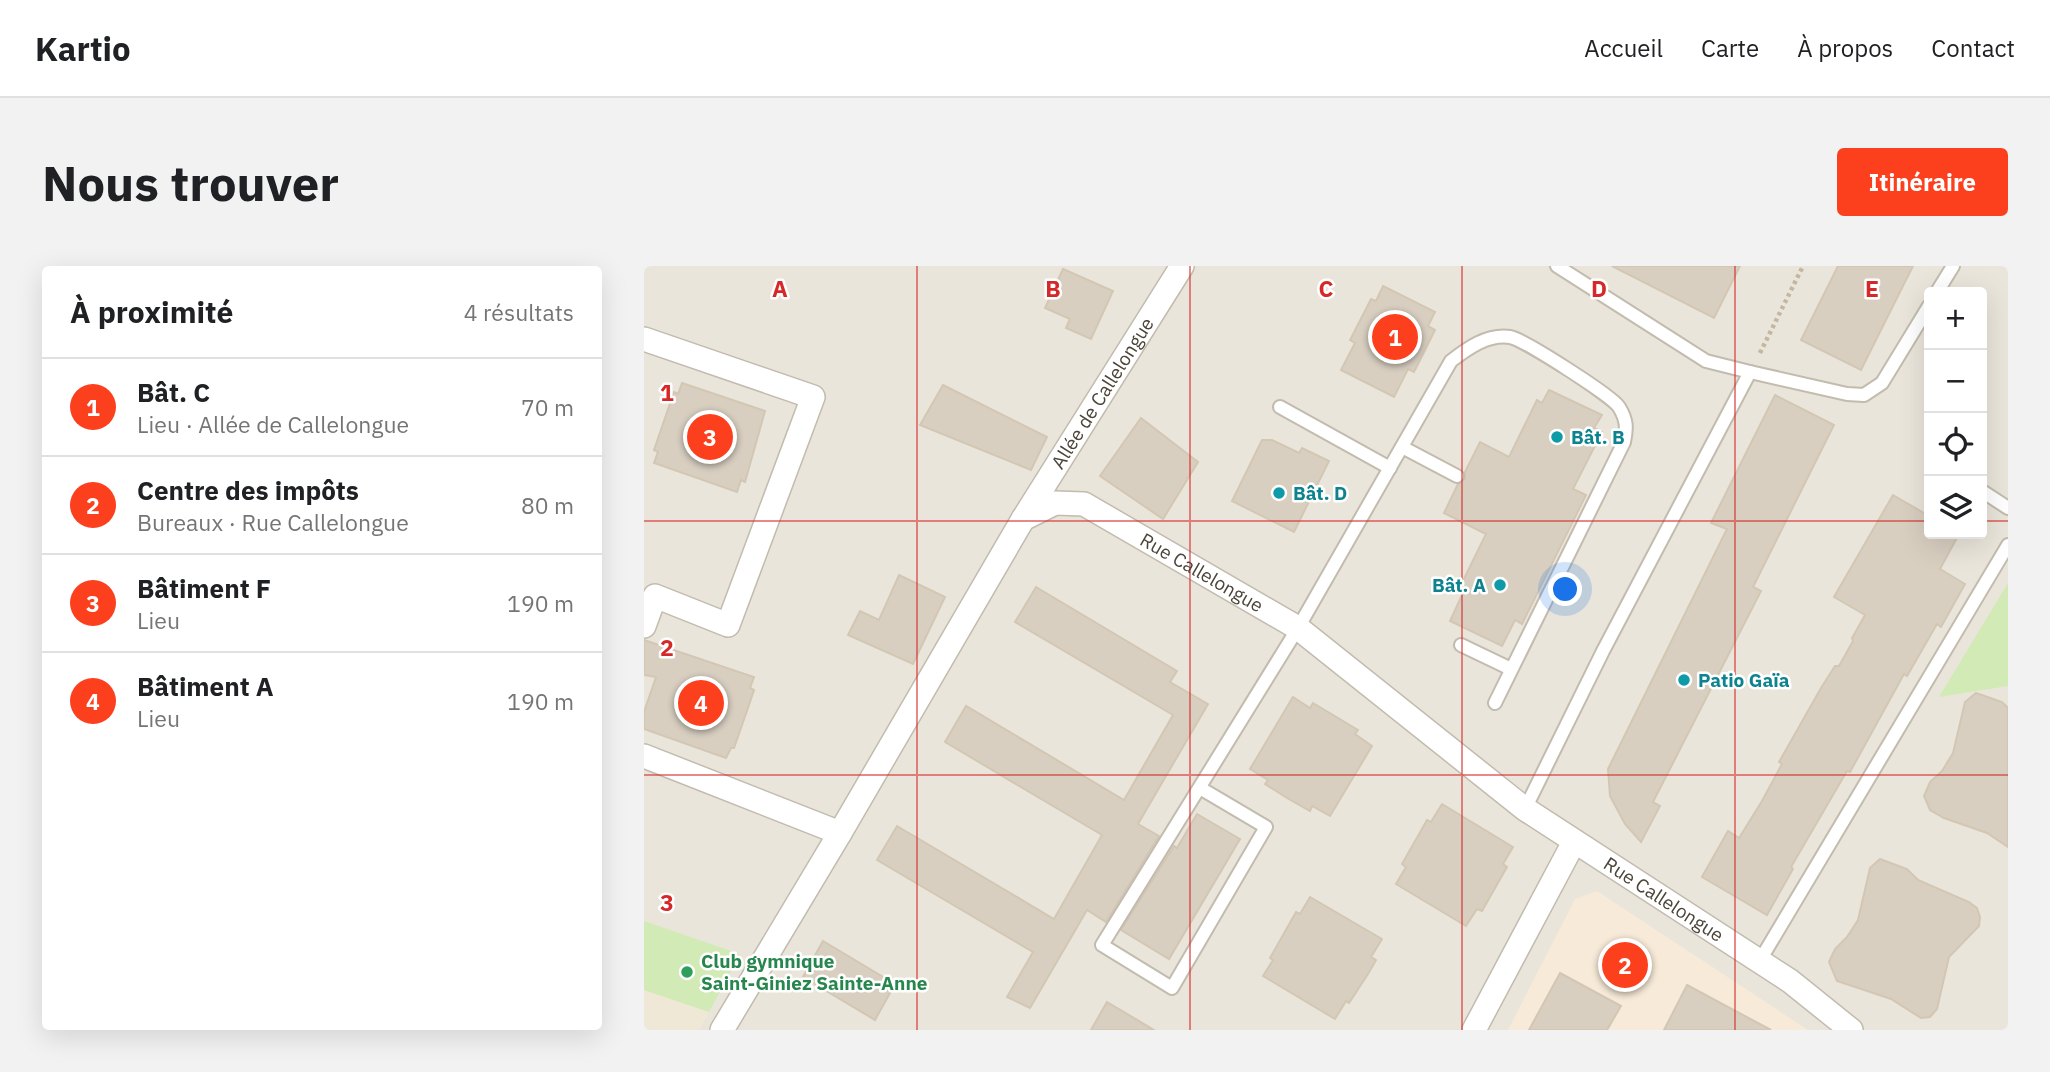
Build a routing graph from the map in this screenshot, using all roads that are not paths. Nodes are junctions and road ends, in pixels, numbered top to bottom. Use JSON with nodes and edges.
{"nodes":[{"id":1,"x":1182,"y":266,"type":"edge"},
{"id":2,"x":1557,"y":266,"type":"edge"},
{"id":3,"x":1953,"y":266,"type":"edge"},
{"id":4,"x":1940,"y":287,"type":"edge"},
{"id":5,"x":1924,"y":314,"type":"edge"},
{"id":6,"x":644,"y":339,"type":"edge"},
{"id":7,"x":1750,"y":372,"type":"junction"},
{"id":8,"x":1280,"y":407,"type":"dead end"},
{"id":9,"x":1402,"y":447,"type":"junction"},
{"id":10,"x":1390,"y":468,"type":"junction"},
{"id":11,"x":1457,"y":476,"type":"dead end"},
{"id":12,"x":1987,"y":494,"type":"edge"},
{"id":13,"x":2008,"y":508,"type":"edge"},
{"id":14,"x":1023,"y":519,"type":"junction"},
{"id":15,"x":2008,"y":545,"type":"edge"},
{"id":16,"x":644,"y":626,"type":"edge"},
{"id":17,"x":1298,"y":628,"type":"junction"},
{"id":18,"x":1461,"y":645,"type":"dead end"},
{"id":19,"x":1511,"y":669,"type":"junction"},
{"id":20,"x":1494,"y":703,"type":"dead end"},
{"id":21,"x":644,"y":756,"type":"edge"},
{"id":22,"x":1200,"y":788,"type":"junction"},
{"id":23,"x":1525,"y":809,"type":"junction"},
{"id":24,"x":840,"y":833,"type":"junction"},
{"id":25,"x":1574,"y":842,"type":"junction"},
{"id":26,"x":1759,"y":962,"type":"junction"},
{"id":27,"x":722,"y":1030,"type":"edge"},
{"id":28,"x":1474,"y":1030,"type":"edge"},
{"id":29,"x":1851,"y":1030,"type":"edge"}],
"edges":[{"from":1,"to":14,"type":"street","name":"Allée de Callelongue"},
{"from":2,"to":7,"type":"lane"},
{"from":3,"to":4,"type":"lane"},
{"from":5,"to":7,"type":"lane"},
{"from":6,"to":16,"type":"street"},
{"from":7,"to":23,"type":"lane"},
{"from":8,"to":10,"type":"lane"},
{"from":9,"to":10,"type":"lane"},
{"from":9,"to":11,"type":"lane"},
{"from":9,"to":19,"type":"lane"},
{"from":10,"to":17,"type":"lane"},
{"from":12,"to":13,"type":"lane"},
{"from":14,"to":17,"type":"street","name":"Rue Callelongue"},
{"from":14,"to":24,"type":"street"},
{"from":15,"to":26,"type":"lane"},
{"from":17,"to":22,"type":"lane"},
{"from":17,"to":23,"type":"street","name":"Rue Callelongue"},
{"from":18,"to":19,"type":"lane"},
{"from":19,"to":20,"type":"lane"},
{"from":21,"to":24,"type":"street"},
{"from":22,"to":22,"type":"lane"},
{"from":23,"to":25,"type":"street","name":"Rue Callelongue"},
{"from":24,"to":27,"type":"street"},
{"from":25,"to":26,"type":"street","name":"Rue Callelongue"},
{"from":25,"to":28,"type":"street"},
{"from":26,"to":29,"type":"street","name":"Rue Callelongue"}]}
